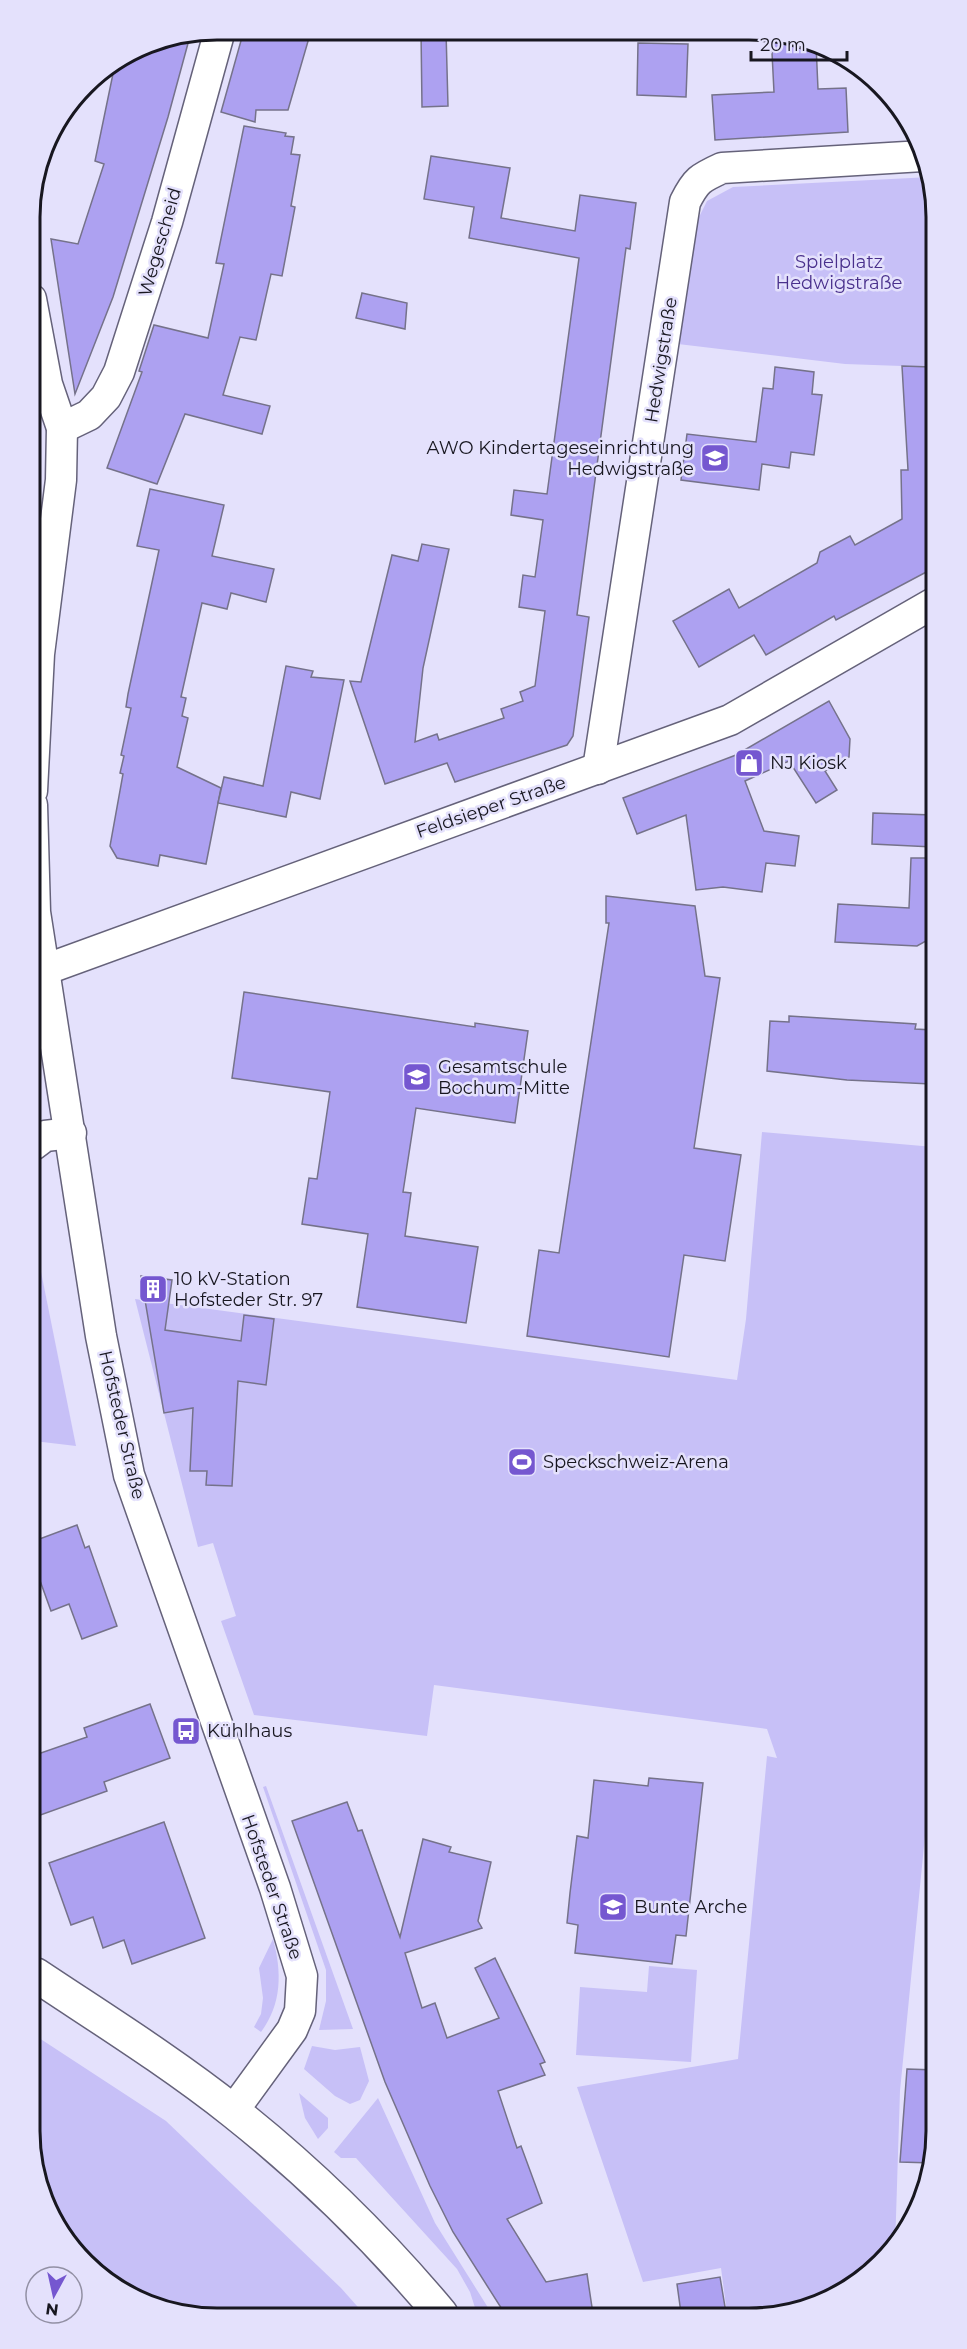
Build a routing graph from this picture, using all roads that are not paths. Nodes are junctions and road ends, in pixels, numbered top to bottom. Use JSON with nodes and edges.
{"nodes":[{"id":1,"x":217,"y":40,"type":"edge"},
{"id":2,"x":915,"y":156,"type":"edge"},
{"id":3,"x":41,"y":355,"type":"edge"},
{"id":4,"x":62,"y":428,"type":"junction"},
{"id":5,"x":926,"y":607,"type":"edge"},
{"id":6,"x":41,"y":643,"type":"edge"},
{"id":7,"x":598,"y":769,"type":"junction"},
{"id":8,"x":41,"y":970,"type":"edge"},
{"id":9,"x":41,"y":983,"type":"edge"},
{"id":10,"x":72,"y":1133,"type":"junction"},
{"id":11,"x":41,"y":1139,"type":"edge"},
{"id":12,"x":40,"y":1978,"type":"edge"},
{"id":13,"x":40,"y":1995,"type":"edge"},
{"id":14,"x":82,"y":2006,"type":"junction"},
{"id":15,"x":233,"y":2111,"type":"junction"},
{"id":16,"x":437,"y":2309,"type":"edge"}],
"edges":[{"from":1,"to":4,"type":"street","name":"Wegescheid"},
{"from":2,"to":7,"type":"street","name":"Hedwigstraße"},
{"from":3,"to":4,"type":"street"},
{"from":4,"to":6,"type":"street"},
{"from":5,"to":7,"type":"street","name":"Feldsieper Straße"},
{"from":7,"to":8,"type":"street","name":"Feldsieper Straße"},
{"from":9,"to":10,"type":"street","name":"Hofsteder Straße"},
{"from":10,"to":11,"type":"street"},
{"from":10,"to":15,"type":"street","name":"Hofsteder Straße"},
{"from":12,"to":14,"type":"street"},
{"from":13,"to":14,"type":"street"},
{"from":14,"to":15,"type":"street"},
{"from":15,"to":16,"type":"street"}]}
